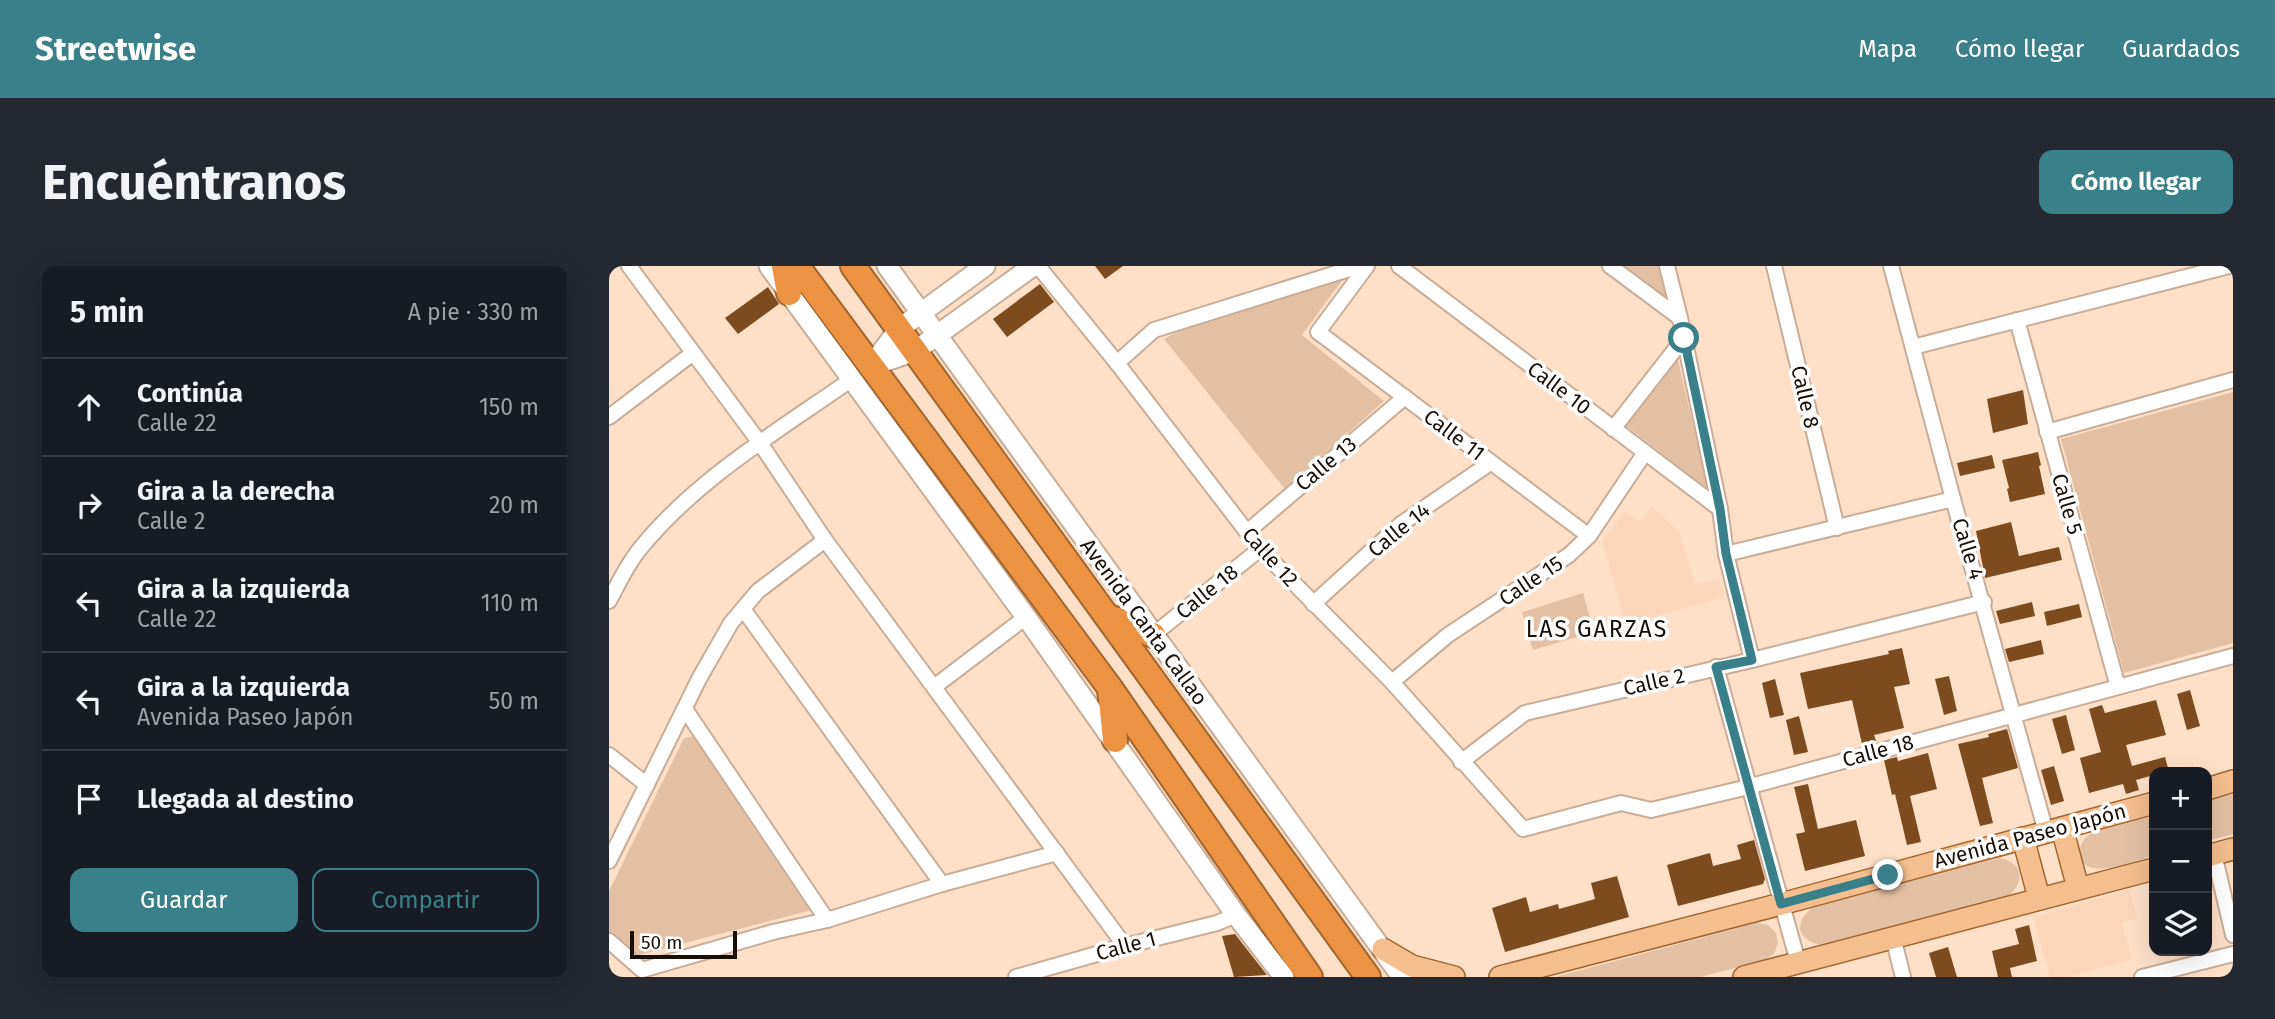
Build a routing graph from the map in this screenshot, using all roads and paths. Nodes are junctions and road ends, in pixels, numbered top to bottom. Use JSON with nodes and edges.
{"nodes":[{"id":1,"x":629,"y":266,"type":"edge"},
{"id":2,"x":769,"y":266,"type":"edge"},
{"id":3,"x":785,"y":266,"type":"edge"},
{"id":4,"x":797,"y":266,"type":"edge"},
{"id":5,"x":853,"y":266,"type":"edge"},
{"id":6,"x":887,"y":266,"type":"edge"},
{"id":7,"x":985,"y":266,"type":"edge"},
{"id":8,"x":1035,"y":266,"type":"edge"},
{"id":9,"x":1359,"y":266,"type":"edge"},
{"id":10,"x":1367,"y":266,"type":"edge"},
{"id":11,"x":1399,"y":266,"type":"edge"},
{"id":12,"x":1610,"y":266,"type":"edge"},
{"id":13,"x":1667,"y":266,"type":"edge"},
{"id":14,"x":1774,"y":266,"type":"edge"},
{"id":15,"x":1891,"y":266,"type":"edge"},
{"id":16,"x":2229,"y":266,"type":"edge"},
{"id":17,"x":952,"y":290,"type":"junction"},
{"id":18,"x":789,"y":293,"type":"junction"},
{"id":19,"x":970,"y":311,"type":"junction"},
{"id":20,"x":922,"y":313,"type":"junction"},
{"id":21,"x":1680,"y":318,"type":"junction"},
{"id":22,"x":2017,"y":320,"type":"junction"},
{"id":23,"x":899,"y":329,"type":"junction"},
{"id":24,"x":938,"y":335,"type":"junction"},
{"id":25,"x":1684,"y":338,"type":"junction"},
{"id":26,"x":1913,"y":347,"type":"junction"},
{"id":27,"x":915,"y":351,"type":"junction"},
{"id":28,"x":693,"y":353,"type":"junction"},
{"id":29,"x":1117,"y":363,"type":"junction"},
{"id":30,"x":862,"y":373,"type":"junction"},
{"id":31,"x":2233,"y":380,"type":"edge"},
{"id":32,"x":1405,"y":397,"type":"junction"},
{"id":33,"x":609,"y":417,"type":"edge"},
{"id":34,"x":1613,"y":429,"type":"junction"},
{"id":35,"x":2047,"y":432,"type":"junction"},
{"id":36,"x":760,"y":443,"type":"junction"},
{"id":37,"x":1644,"y":454,"type":"junction"},
{"id":38,"x":1490,"y":463,"type":"junction"},
{"id":39,"x":1953,"y":499,"type":"junction"},
{"id":40,"x":1720,"y":509,"type":"junction"},
{"id":41,"x":1837,"y":528,"type":"junction"},
{"id":42,"x":1247,"y":532,"type":"junction"},
{"id":43,"x":1589,"y":536,"type":"junction"},
{"id":44,"x":825,"y":540,"type":"junction"},
{"id":45,"x":1260,"y":549,"type":"junction"},
{"id":46,"x":1726,"y":554,"type":"junction"},
{"id":47,"x":609,"y":601,"type":"edge"},
{"id":48,"x":1984,"y":602,"type":"junction"},
{"id":49,"x":1313,"y":604,"type":"junction"},
{"id":50,"x":743,"y":610,"type":"junction"},
{"id":51,"x":1026,"y":617,"type":"junction"},
{"id":52,"x":1109,"y":617,"type":"junction"},
{"id":53,"x":1153,"y":635,"type":"junction"},
{"id":54,"x":2233,"y":656,"type":"edge"},
{"id":55,"x":1752,"y":660,"type":"junction"},
{"id":56,"x":1716,"y":667,"type":"junction"},
{"id":57,"x":1392,"y":682,"type":"junction"},
{"id":58,"x":934,"y":687,"type":"junction"},
{"id":59,"x":2118,"y":687,"type":"junction"},
{"id":60,"x":1110,"y":688,"type":"junction"},
{"id":61,"x":685,"y":709,"type":"junction"},
{"id":62,"x":2014,"y":715,"type":"junction"},
{"id":63,"x":1115,"y":740,"type":"junction"},
{"id":64,"x":609,"y":755,"type":"edge"},
{"id":65,"x":1461,"y":762,"type":"junction"},
{"id":66,"x":2233,"y":782,"type":"edge"},
{"id":67,"x":647,"y":785,"type":"junction"},
{"id":68,"x":1749,"y":786,"type":"junction"},
{"id":69,"x":2212,"y":788,"type":"edge"},
{"id":70,"x":2149,"y":804,"type":"edge"},
{"id":71,"x":1523,"y":830,"type":"joint"},
{"id":72,"x":2054,"y":830,"type":"junction"},
{"id":73,"x":2023,"y":838,"type":"junction"},
{"id":74,"x":1057,"y":853,"type":"junction"},
{"id":75,"x":2218,"y":853,"type":"edge"},
{"id":76,"x":609,"y":861,"type":"edge"},
{"id":77,"x":2149,"y":870,"type":"edge"},
{"id":78,"x":942,"y":884,"type":"junction"},
{"id":79,"x":2078,"y":888,"type":"junction"},
{"id":80,"x":2039,"y":898,"type":"junction"},
{"id":81,"x":1781,"y":904,"type":"junction"},
{"id":82,"x":1236,"y":915,"type":"junction"},
{"id":83,"x":827,"y":920,"type":"junction"},
{"id":84,"x":2233,"y":935,"type":"edge"},
{"id":85,"x":1893,"y":937,"type":"junction"},
{"id":86,"x":609,"y":941,"type":"edge"},
{"id":87,"x":1125,"y":946,"type":"junction"},
{"id":88,"x":1383,"y":949,"type":"junction"},
{"id":89,"x":2233,"y":954,"type":"edge"},
{"id":90,"x":1798,"y":962,"type":"junction"},
{"id":91,"x":1276,"y":972,"type":"edge"},
{"id":92,"x":643,"y":973,"type":"edge"},
{"id":93,"x":1016,"y":977,"type":"edge"},
{"id":94,"x":1310,"y":977,"type":"edge"},
{"id":95,"x":1368,"y":977,"type":"edge"},
{"id":96,"x":1402,"y":977,"type":"edge"},
{"id":97,"x":1454,"y":977,"type":"edge"},
{"id":98,"x":1500,"y":977,"type":"edge"},
{"id":99,"x":1744,"y":977,"type":"edge"},
{"id":100,"x":1903,"y":977,"type":"edge"},
{"id":101,"x":2142,"y":977,"type":"edge"}],
"edges":[{"from":1,"to":28,"type":"street"},
{"from":2,"to":18,"type":"main road"},
{"from":3,"to":18,"type":"highway"},
{"from":4,"to":30,"type":"highway"},
{"from":5,"to":23,"type":"highway","name":"Avenida Canta Callao"},
{"from":6,"to":20,"type":"main road","name":"Avenida Canta Callao"},
{"from":7,"to":17,"type":"main road"},
{"from":8,"to":19,"type":"main road"},
{"from":8,"to":29,"type":"street","name":"Calle 12"},
{"from":9,"to":29,"type":"street"},
{"from":10,"to":32,"type":"street","name":"Calle 11"},
{"from":11,"to":34,"type":"street","name":"Calle 10"},
{"from":12,"to":21,"type":"street"},
{"from":13,"to":21,"type":"street"},
{"from":14,"to":41,"type":"street","name":"Calle 8"},
{"from":15,"to":26,"type":"street","name":"Calle 4"},
{"from":16,"to":22,"type":"street"},
{"from":17,"to":19,"type":"main road"},
{"from":17,"to":20,"type":"main road"},
{"from":18,"to":30,"type":"main road"},
{"from":19,"to":24,"type":"main road"},
{"from":20,"to":23,"type":"main road"},
{"from":20,"to":24,"type":"main road","name":"Avenida Canta Callao"},
{"from":21,"to":25,"type":"street"},
{"from":22,"to":26,"type":"street"},
{"from":22,"to":35,"type":"street","name":"Calle 5"},
{"from":23,"to":27,"type":"highway","name":"Avenida Canta Callao"},
{"from":23,"to":30,"type":"main road"},
{"from":24,"to":27,"type":"main road"},
{"from":24,"to":53,"type":"main road","name":"Avenida Canta Callao"},
{"from":25,"to":34,"type":"street"},
{"from":25,"to":40,"type":"street"},
{"from":26,"to":39,"type":"street","name":"Calle 4"},
{"from":27,"to":30,"type":"main road"},
{"from":27,"to":52,"type":"highway","name":"Avenida Canta Callao"},
{"from":28,"to":33,"type":"street"},
{"from":28,"to":36,"type":"street"},
{"from":29,"to":42,"type":"street","name":"Calle 12"},
{"from":30,"to":36,"type":"street"},
{"from":30,"to":51,"type":"main road"},
{"from":30,"to":60,"type":"highway"},
{"from":31,"to":35,"type":"street"},
{"from":32,"to":38,"type":"street","name":"Calle 11"},
{"from":32,"to":42,"type":"street","name":"Calle 13"},
{"from":34,"to":37,"type":"street","name":"Calle 10"},
{"from":35,"to":59,"type":"street","name":"Calle 5"},
{"from":36,"to":44,"type":"street"},
{"from":36,"to":47,"type":"street"},
{"from":37,"to":40,"type":"street","name":"Calle 10"},
{"from":37,"to":43,"type":"street","name":"Calle 15"},
{"from":38,"to":43,"type":"street","name":"Calle 11"},
{"from":38,"to":49,"type":"street","name":"Calle 14"},
{"from":39,"to":41,"type":"street"},
{"from":39,"to":48,"type":"street","name":"Calle 4"},
{"from":40,"to":46,"type":"street"},
{"from":41,"to":46,"type":"street"},
{"from":42,"to":45,"type":"street","name":"Calle 12"},
{"from":43,"to":57,"type":"street","name":"Calle 15"},
{"from":44,"to":50,"type":"street"},
{"from":44,"to":58,"type":"street"},
{"from":45,"to":49,"type":"street","name":"Calle 12"},
{"from":45,"to":53,"type":"street","name":"Calle 18"},
{"from":46,"to":55,"type":"street"},
{"from":48,"to":55,"type":"street","name":"Calle 2"},
{"from":48,"to":62,"type":"street","name":"Calle 4"},
{"from":49,"to":57,"type":"street","name":"Calle 12"},
{"from":50,"to":61,"type":"street"},
{"from":50,"to":78,"type":"street"},
{"from":51,"to":58,"type":"street"},
{"from":51,"to":63,"type":"main road"},
{"from":52,"to":53,"type":"highway"},
{"from":52,"to":95,"type":"highway","name":"Avenida Canta Callao"},
{"from":53,"to":88,"type":"main road","name":"Avenida Canta Callao"},
{"from":54,"to":59,"type":"street","name":"Calle 18"},
{"from":55,"to":56,"type":"street","name":"Calle 2"},
{"from":56,"to":65,"type":"street","name":"Calle 2"},
{"from":56,"to":68,"type":"street"},
{"from":57,"to":65,"type":"street","name":"Calle 12"},
{"from":58,"to":74,"type":"street"},
{"from":59,"to":62,"type":"street","name":"Calle 18"},
{"from":60,"to":63,"type":"highway"},
{"from":60,"to":94,"type":"highway"},
{"from":61,"to":67,"type":"street"},
{"from":61,"to":83,"type":"street"},
{"from":62,"to":68,"type":"street","name":"Calle 18"},
{"from":62,"to":72,"type":"street","name":"Calle 4"},
{"from":63,"to":82,"type":"main road"},
{"from":64,"to":67,"type":"street"},
{"from":65,"to":71,"type":"street","name":"Calle 12"},
{"from":66,"to":69,"type":"main road"},
{"from":67,"to":76,"type":"street"},
{"from":68,"to":71,"type":"street","name":"Calle 18"},
{"from":68,"to":81,"type":"street"},
{"from":70,"to":72,"type":"main road","name":"Avenida Paseo Japón"},
{"from":72,"to":73,"type":"main road","name":"Avenida Paseo Japón"},
{"from":72,"to":79,"type":"main road"},
{"from":73,"to":80,"type":"main road"},
{"from":73,"to":81,"type":"main road","name":"Avenida Paseo Japón"},
{"from":74,"to":78,"type":"street"},
{"from":74,"to":87,"type":"street"},
{"from":75,"to":84,"type":"street"},
{"from":77,"to":79,"type":"main road"},
{"from":78,"to":83,"type":"street"},
{"from":79,"to":80,"type":"main road"},
{"from":80,"to":85,"type":"main road"},
{"from":81,"to":90,"type":"street"},
{"from":81,"to":98,"type":"main road","name":"Avenida Paseo Japón"},
{"from":82,"to":87,"type":"street","name":"Calle 1"},
{"from":82,"to":91,"type":"main road"},
{"from":83,"to":92,"type":"street"},
{"from":85,"to":90,"type":"main road"},
{"from":85,"to":100,"type":"street"},
{"from":86,"to":92,"type":"street"},
{"from":87,"to":93,"type":"street","name":"Calle 1"},
{"from":88,"to":96,"type":"main road","name":"Avenida Canta Callao"},
{"from":88,"to":97,"type":"main road"},
{"from":89,"to":101,"type":"street"},
{"from":90,"to":99,"type":"main road"}]}
